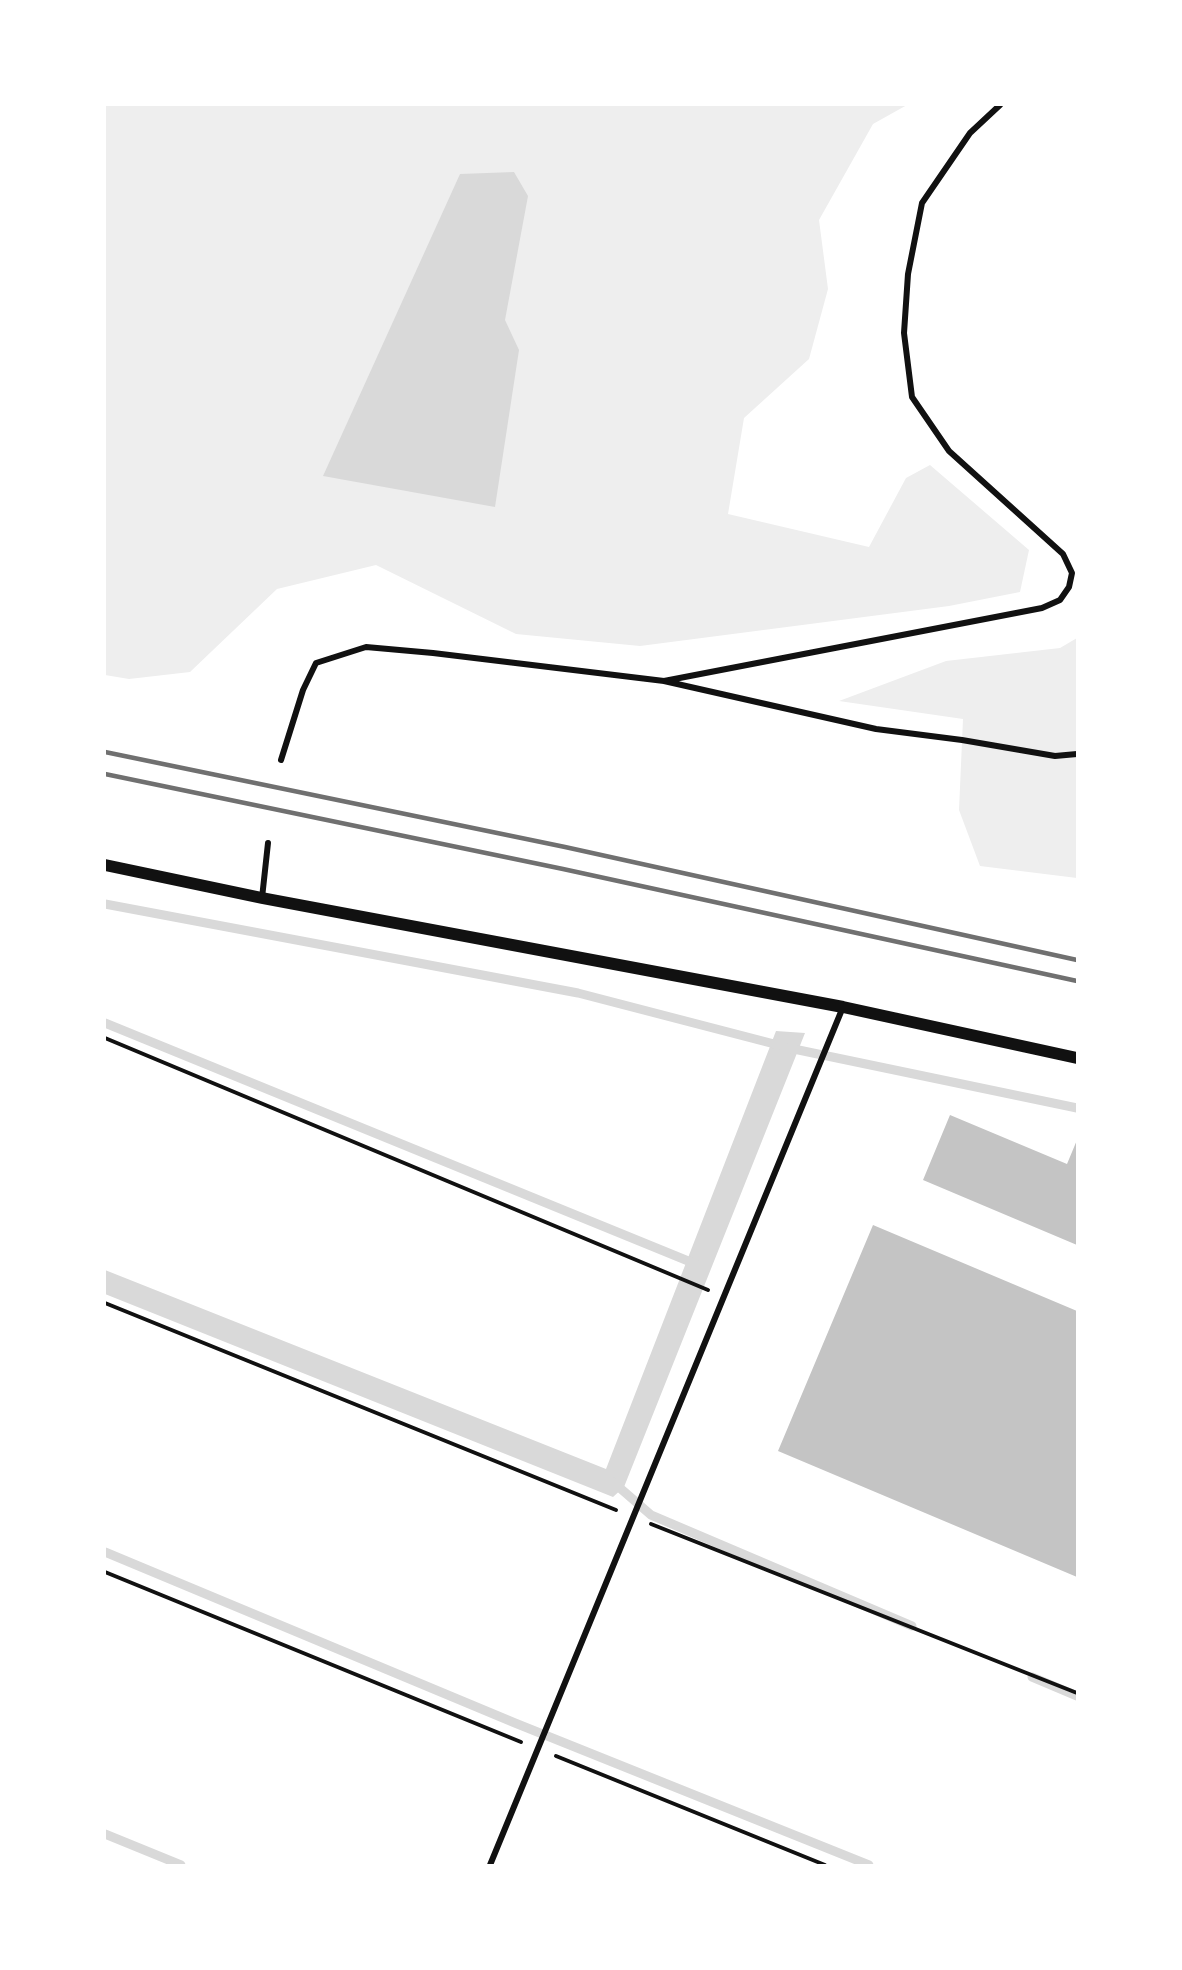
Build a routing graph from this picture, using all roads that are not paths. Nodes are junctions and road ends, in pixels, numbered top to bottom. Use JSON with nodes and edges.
{"nodes":[{"id":1,"x":1000,"y":105,"type":"edge"},
{"id":2,"x":664,"y":681,"type":"junction"},
{"id":3,"x":1077,"y":754,"type":"edge"},
{"id":4,"x":281,"y":760,"type":"dead end"},
{"id":5,"x":268,"y":843,"type":"dead end"},
{"id":6,"x":105,"y":865,"type":"edge"},
{"id":7,"x":262,"y":898,"type":"junction"},
{"id":8,"x":843,"y":1007,"type":"junction"},
{"id":9,"x":1077,"y":1058,"type":"edge"},
{"id":10,"x":490,"y":1865,"type":"edge"}],
"edges":[{"from":1,"to":2,"type":"street"},
{"from":2,"to":3,"type":"street"},
{"from":2,"to":4,"type":"street"},
{"from":5,"to":7,"type":"street"},
{"from":6,"to":7,"type":"main road"},
{"from":7,"to":8,"type":"main road"},
{"from":8,"to":9,"type":"main road"},
{"from":8,"to":10,"type":"street"}]}
